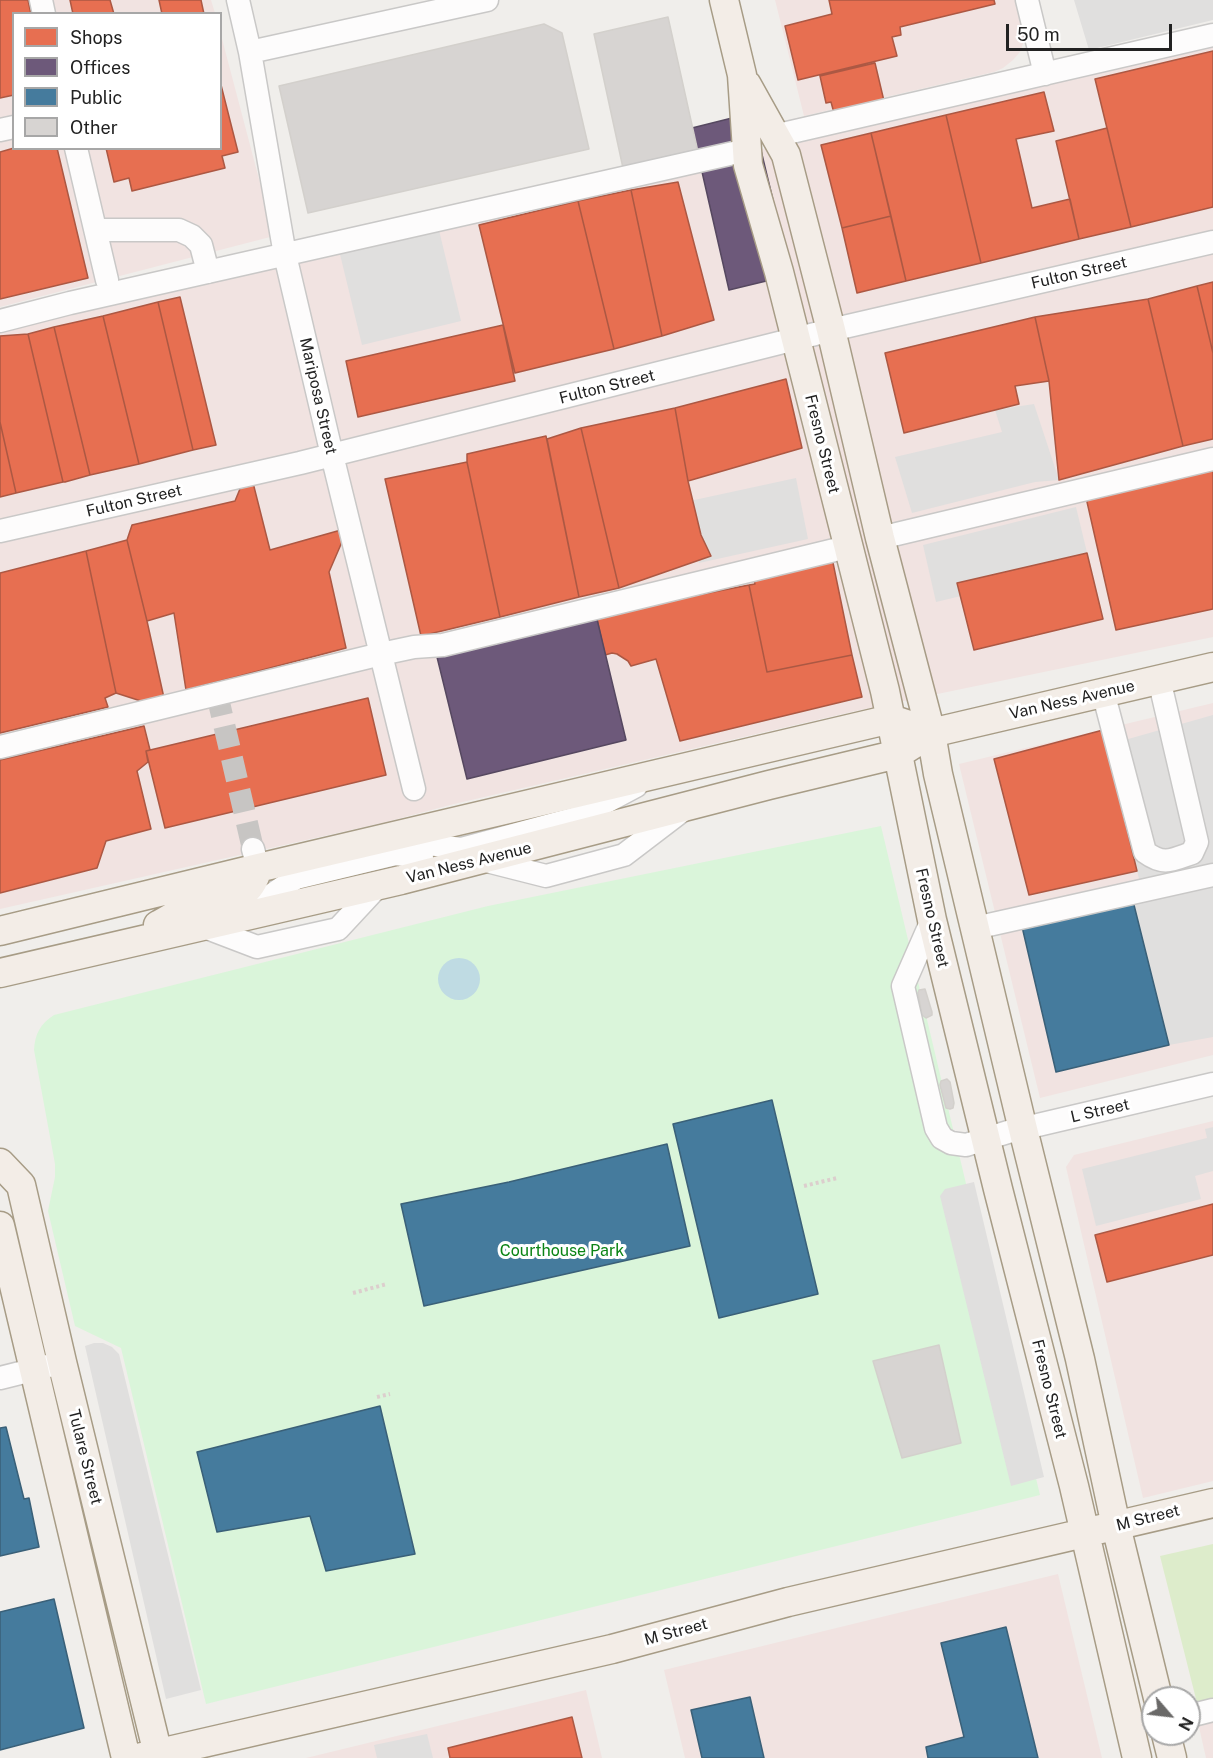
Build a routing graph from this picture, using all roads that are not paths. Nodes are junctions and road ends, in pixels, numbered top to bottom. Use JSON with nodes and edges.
{"nodes":[{"id":1,"x":238,"y":0,"type":"edge"},
{"id":2,"x":487,"y":0,"type":"edge"},
{"id":3,"x":724,"y":0,"type":"edge"},
{"id":4,"x":1027,"y":0,"type":"edge"},
{"id":5,"x":1213,"y":35,"type":"edge"},
{"id":6,"x":250,"y":52,"type":"junction"},
{"id":7,"x":1044,"y":74,"type":"junction"},
{"id":8,"x":742,"y":75,"type":"junction"},
{"id":9,"x":774,"y":136,"type":"junction"},
{"id":10,"x":76,"y":150,"type":"edge"},
{"id":11,"x":747,"y":150,"type":"junction"},
{"id":12,"x":96,"y":230,"type":"junction"},
{"id":13,"x":1213,"y":242,"type":"edge"},
{"id":14,"x":285,"y":255,"type":"junction"},
{"id":15,"x":208,"y":272,"type":"junction"},
{"id":16,"x":107,"y":280,"type":"dead end"},
{"id":17,"x":0,"y":321,"type":"edge"},
{"id":18,"x":831,"y":330,"type":"junction"},
{"id":19,"x":797,"y":339,"type":"junction"},
{"id":20,"x":332,"y":455,"type":"junction"},
{"id":21,"x":1213,"y":459,"type":"edge"},
{"id":22,"x":0,"y":531,"type":"edge"},
{"id":23,"x":880,"y":538,"type":"junction"},
{"id":24,"x":847,"y":547,"type":"junction"},
{"id":25,"x":381,"y":654,"type":"junction"},
{"id":26,"x":1213,"y":667,"type":"edge"},
{"id":27,"x":1159,"y":680,"type":"junction"},
{"id":28,"x":1103,"y":692,"type":"junction"},
{"id":29,"x":891,"y":719,"type":"junction"},
{"id":30,"x":931,"y":733,"type":"junction"},
{"id":31,"x":0,"y":747,"type":"edge"},
{"id":32,"x":898,"y":754,"type":"junction"},
{"id":33,"x":414,"y":789,"type":"dead end"},
{"id":34,"x":1192,"y":853,"type":"junction"},
{"id":35,"x":256,"y":859,"type":"junction"},
{"id":36,"x":474,"y":862,"type":"junction"},
{"id":37,"x":1206,"y":877,"type":"edge"},
{"id":38,"x":378,"y":886,"type":"junction"},
{"id":39,"x":241,"y":917,"type":"junction"},
{"id":40,"x":932,"y":920,"type":"junction"},
{"id":41,"x":202,"y":926,"type":"junction"},
{"id":42,"x":975,"y":928,"type":"junction"},
{"id":43,"x":0,"y":931,"type":"edge"},
{"id":44,"x":119,"y":946,"type":"junction"},
{"id":45,"x":0,"y":973,"type":"edge"},
{"id":46,"x":1213,"y":1084,"type":"edge"},
{"id":47,"x":1023,"y":1130,"type":"junction"},
{"id":48,"x":987,"y":1139,"type":"junction"},
{"id":49,"x":0,"y":1163,"type":"edge"},
{"id":50,"x":998,"y":1189,"type":"junction"},
{"id":51,"x":0,"y":1226,"type":"edge"},
{"id":52,"x":1080,"y":1359,"type":"junction"},
{"id":53,"x":62,"y":1362,"type":"junction"},
{"id":54,"x":34,"y":1370,"type":"junction"},
{"id":55,"x":0,"y":1378,"type":"edge"},
{"id":56,"x":1213,"y":1503,"type":"edge"},
{"id":57,"x":1116,"y":1526,"type":"junction"},
{"id":58,"x":1085,"y":1533,"type":"junction"},
{"id":59,"x":1155,"y":1686,"type":"edge"},
{"id":60,"x":152,"y":1756,"type":"edge"},
{"id":61,"x":126,"y":1758,"type":"edge"},
{"id":62,"x":1137,"y":1758,"type":"edge"}],
"edges":[{"from":1,"to":6,"type":"street","name":"Mariposa Street"},
{"from":2,"to":6,"type":"street"},
{"from":3,"to":8,"type":"main road","name":"Fresno Street"},
{"from":4,"to":7,"type":"street"},
{"from":5,"to":7,"type":"street"},
{"from":6,"to":14,"type":"street","name":"Mariposa Street"},
{"from":7,"to":9,"type":"street"},
{"from":8,"to":9,"type":"main road","name":"Fresno Street"},
{"from":8,"to":11,"type":"main road","name":"Fresno Street"},
{"from":9,"to":18,"type":"main road","name":"Fresno Street"},
{"from":10,"to":12,"type":"street"},
{"from":11,"to":14,"type":"street"},
{"from":11,"to":19,"type":"main road","name":"Fresno Street"},
{"from":12,"to":15,"type":"street"},
{"from":12,"to":16,"type":"street"},
{"from":13,"to":18,"type":"street","name":"Fulton Street"},
{"from":14,"to":15,"type":"street"},
{"from":14,"to":20,"type":"street","name":"Mariposa Street"},
{"from":15,"to":17,"type":"street"},
{"from":18,"to":19,"type":"street","name":"Fulton Street"},
{"from":18,"to":23,"type":"main road","name":"Fresno Street"},
{"from":19,"to":20,"type":"street","name":"Fulton Street"},
{"from":19,"to":24,"type":"main road","name":"Fresno Street"},
{"from":20,"to":22,"type":"street","name":"Fulton Street"},
{"from":20,"to":25,"type":"street","name":"Mariposa Street"},
{"from":21,"to":23,"type":"street"},
{"from":23,"to":30,"type":"main road","name":"Fresno Street"},
{"from":24,"to":25,"type":"street"},
{"from":24,"to":29,"type":"main road","name":"Fresno Street"},
{"from":25,"to":31,"type":"street"},
{"from":25,"to":33,"type":"street","name":"Mariposa Street"},
{"from":26,"to":27,"type":"main road","name":"Van Ness Avenue"},
{"from":27,"to":28,"type":"main road","name":"Van Ness Avenue"},
{"from":27,"to":34,"type":"street"},
{"from":28,"to":30,"type":"main road","name":"Van Ness Avenue"},
{"from":28,"to":34,"type":"street"},
{"from":29,"to":30,"type":"main road"},
{"from":29,"to":32,"type":"main road","name":"Fresno Street"},
{"from":29,"to":35,"type":"main road"},
{"from":30,"to":32,"type":"main road","name":"Van Ness Avenue"},
{"from":30,"to":42,"type":"main road","name":"Fresno Street"},
{"from":32,"to":36,"type":"main road","name":"Van Ness Avenue"},
{"from":32,"to":40,"type":"main road","name":"Fresno Street"},
{"from":34,"to":37,"type":"street"},
{"from":35,"to":43,"type":"main road"},
{"from":35,"to":44,"type":"main road"},
{"from":36,"to":38,"type":"main road","name":"Van Ness Avenue"},
{"from":36,"to":39,"type":"street"},
{"from":37,"to":42,"type":"street"},
{"from":38,"to":39,"type":"main road","name":"Van Ness Avenue"},
{"from":38,"to":41,"type":"street"},
{"from":39,"to":41,"type":"main road","name":"Van Ness Avenue"},
{"from":40,"to":48,"type":"main road","name":"Fresno Street"},
{"from":40,"to":48,"type":"street","name":"L Street"},
{"from":41,"to":44,"type":"main road","name":"Van Ness Avenue"},
{"from":42,"to":47,"type":"main road","name":"Fresno Street"},
{"from":44,"to":45,"type":"main road","name":"Van Ness Avenue"},
{"from":46,"to":47,"type":"street","name":"L Street"},
{"from":47,"to":48,"type":"street","name":"L Street"},
{"from":47,"to":52,"type":"main road","name":"Fresno Street"},
{"from":48,"to":50,"type":"main road","name":"Fresno Street"},
{"from":49,"to":53,"type":"main road","name":"Tulare Street"},
{"from":50,"to":52,"type":"main road"},
{"from":50,"to":58,"type":"main road","name":"Fresno Street"},
{"from":51,"to":54,"type":"main road","name":"Tulare Street"},
{"from":52,"to":57,"type":"main road","name":"Fresno Street"},
{"from":53,"to":54,"type":"street"},
{"from":53,"to":60,"type":"main road","name":"Tulare Street"},
{"from":54,"to":55,"type":"street"},
{"from":54,"to":61,"type":"main road","name":"Tulare Street"},
{"from":56,"to":57,"type":"main road","name":"M Street"},
{"from":57,"to":58,"type":"main road","name":"M Street"},
{"from":57,"to":59,"type":"main road","name":"Fresno Street"},
{"from":58,"to":60,"type":"main road","name":"M Street"},
{"from":58,"to":62,"type":"main road","name":"Fresno Street"}]}
